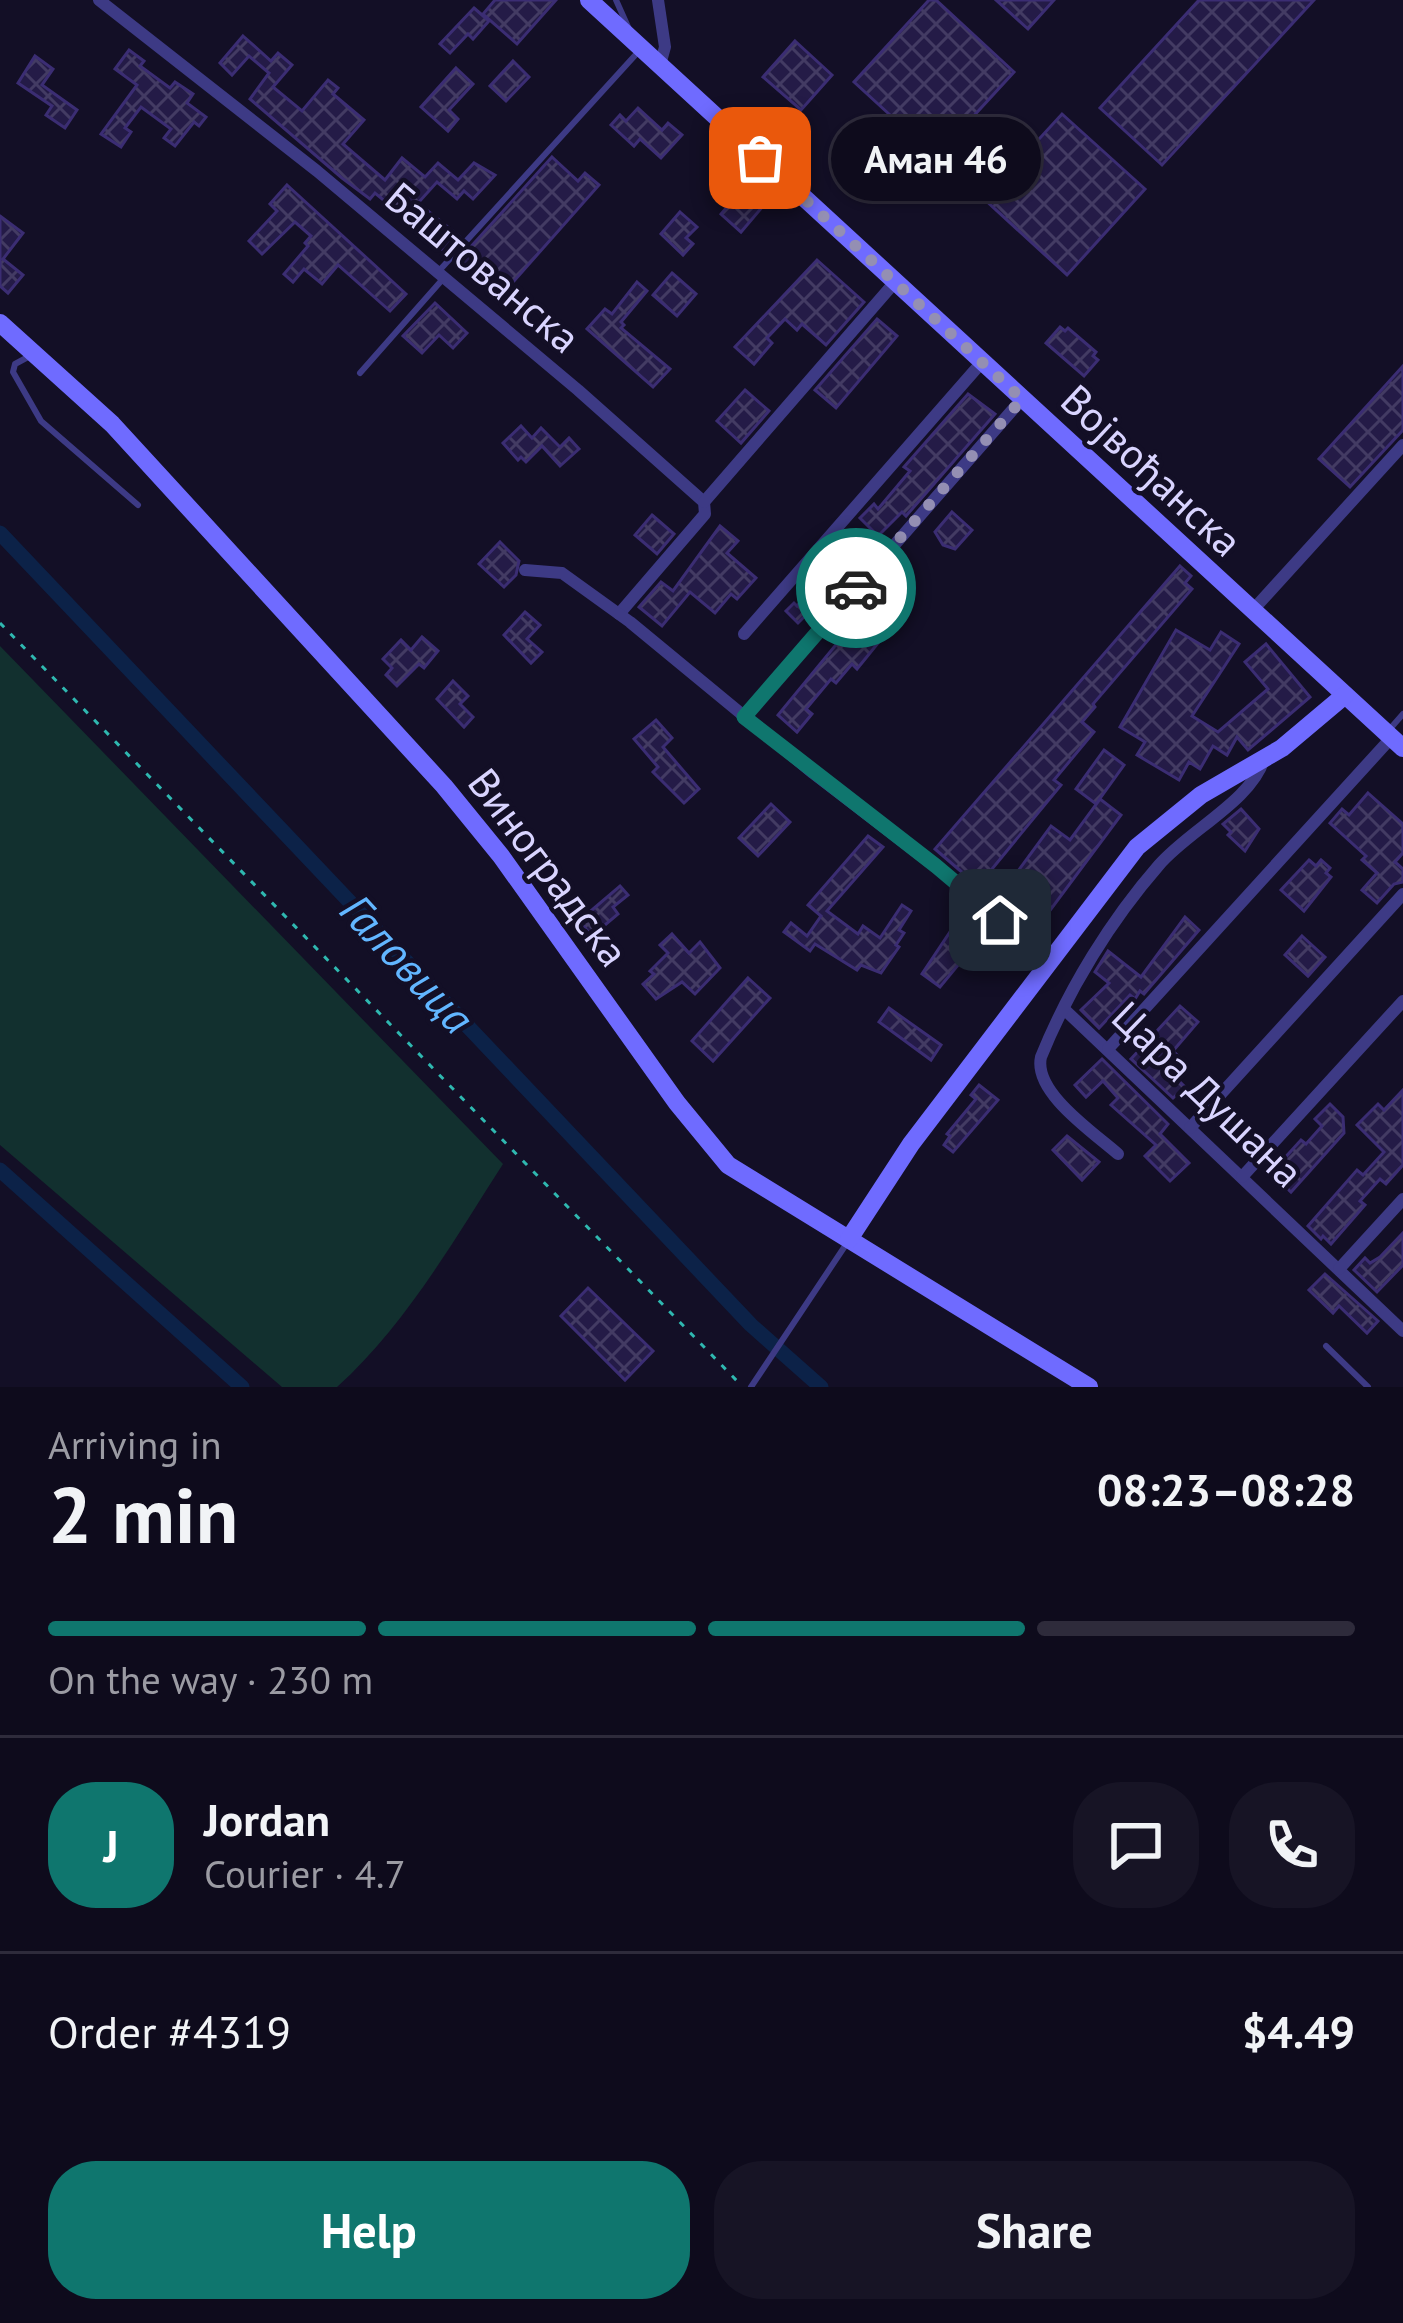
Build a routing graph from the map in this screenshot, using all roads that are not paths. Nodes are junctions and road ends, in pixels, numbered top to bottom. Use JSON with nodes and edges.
{"nodes":[{"id":1,"x":99,"y":0,"type":"edge"},
{"id":2,"x":589,"y":0,"type":"edge"},
{"id":3,"x":616,"y":0,"type":"edge"},
{"id":4,"x":658,"y":0,"type":"edge"},
{"id":5,"x":636,"y":43,"type":"junction"},
{"id":6,"x":660,"y":65,"type":"junction"},
{"id":7,"x":441,"y":275,"type":"junction"},
{"id":8,"x":895,"y":282,"type":"junction"},
{"id":9,"x":0,"y":323,"type":"edge"},
{"id":10,"x":36,"y":352,"type":"junction"},
{"id":11,"x":982,"y":362,"type":"junction"},
{"id":12,"x":361,"y":373,"type":"dead end"},
{"id":13,"x":1022,"y":399,"type":"junction"},
{"id":14,"x":1403,"y":445,"type":"edge"},
{"id":15,"x":704,"y":502,"type":"junction"},
{"id":16,"x":138,"y":505,"type":"dead end"},
{"id":17,"x":525,"y":570,"type":"dead end"},
{"id":18,"x":1252,"y":610,"type":"junction"},
{"id":19,"x":619,"y":614,"type":"junction"},
{"id":20,"x":744,"y":634,"type":"dead end"},
{"id":21,"x":1345,"y":694,"type":"junction"},
{"id":22,"x":1403,"y":714,"type":"edge"},
{"id":23,"x":744,"y":717,"type":"junction"},
{"id":24,"x":1394,"y":739,"type":"edge"},
{"id":25,"x":1264,"y":759,"type":"junction"},
{"id":26,"x":1403,"y":895,"type":"edge"},
{"id":27,"x":1046,"y":959,"type":"junction"},
{"id":28,"x":1403,"y":1001,"type":"edge"},
{"id":29,"x":1064,"y":1009,"type":"junction"},
{"id":30,"x":1108,"y":1049,"type":"junction"},
{"id":31,"x":1190,"y":1128,"type":"junction"},
{"id":32,"x":1118,"y":1154,"type":"dead end"},
{"id":33,"x":1243,"y":1178,"type":"junction"},
{"id":34,"x":1403,"y":1199,"type":"edge"},
{"id":35,"x":850,"y":1239,"type":"junction"},
{"id":36,"x":1339,"y":1269,"type":"junction"},
{"id":37,"x":1403,"y":1331,"type":"edge"},
{"id":38,"x":1326,"y":1346,"type":"dead end"},
{"id":39,"x":747,"y":1387,"type":"edge"},
{"id":40,"x":1089,"y":1387,"type":"edge"},
{"id":41,"x":1368,"y":1387,"type":"edge"}],
"edges":[{"from":1,"to":7,"type":"street","name":"Баштованска"},
{"from":2,"to":5,"type":"street","name":"Војвођанска"},
{"from":3,"to":5,"type":"lane"},
{"from":4,"to":6,"type":"street"},
{"from":5,"to":6,"type":"street","name":"Војвођанска"},
{"from":5,"to":7,"type":"lane"},
{"from":6,"to":8,"type":"street","name":"Војвођанска"},
{"from":7,"to":12,"type":"lane"},
{"from":7,"to":15,"type":"street","name":"Баштованска"},
{"from":8,"to":11,"type":"street","name":"Војвођанска"},
{"from":8,"to":15,"type":"street"},
{"from":9,"to":10,"type":"street","name":"Виноградска"},
{"from":10,"to":16,"type":"lane"},
{"from":10,"to":35,"type":"street","name":"Виноградска"},
{"from":11,"to":13,"type":"street","name":"Војвођанска"},
{"from":11,"to":20,"type":"street"},
{"from":13,"to":18,"type":"street","name":"Војвођанска"},
{"from":13,"to":23,"type":"street"},
{"from":14,"to":18,"type":"street"},
{"from":15,"to":19,"type":"street"},
{"from":17,"to":19,"type":"street"},
{"from":18,"to":21,"type":"street","name":"Војвођанска"},
{"from":19,"to":23,"type":"street"},
{"from":21,"to":24,"type":"street","name":"Војвођанска"},
{"from":21,"to":25,"type":"street","name":"Цара Душана"},
{"from":22,"to":24,"type":"lane"},
{"from":23,"to":27,"type":"street"},
{"from":24,"to":30,"type":"street"},
{"from":25,"to":27,"type":"street"},
{"from":25,"to":29,"type":"street","name":"Цара Душана"},
{"from":26,"to":31,"type":"street"},
{"from":27,"to":35,"type":"street"},
{"from":28,"to":33,"type":"street"},
{"from":29,"to":30,"type":"street","name":"Цара Душана"},
{"from":29,"to":32,"type":"street"},
{"from":30,"to":31,"type":"street","name":"Цара Душана"},
{"from":31,"to":33,"type":"street","name":"Цара Душана"},
{"from":33,"to":36,"type":"street","name":"Цара Душана"},
{"from":34,"to":36,"type":"street"},
{"from":35,"to":39,"type":"lane"},
{"from":35,"to":40,"type":"street","name":"Виноградска"},
{"from":36,"to":37,"type":"street","name":"Цара Душана"},
{"from":38,"to":41,"type":"lane"}]}
